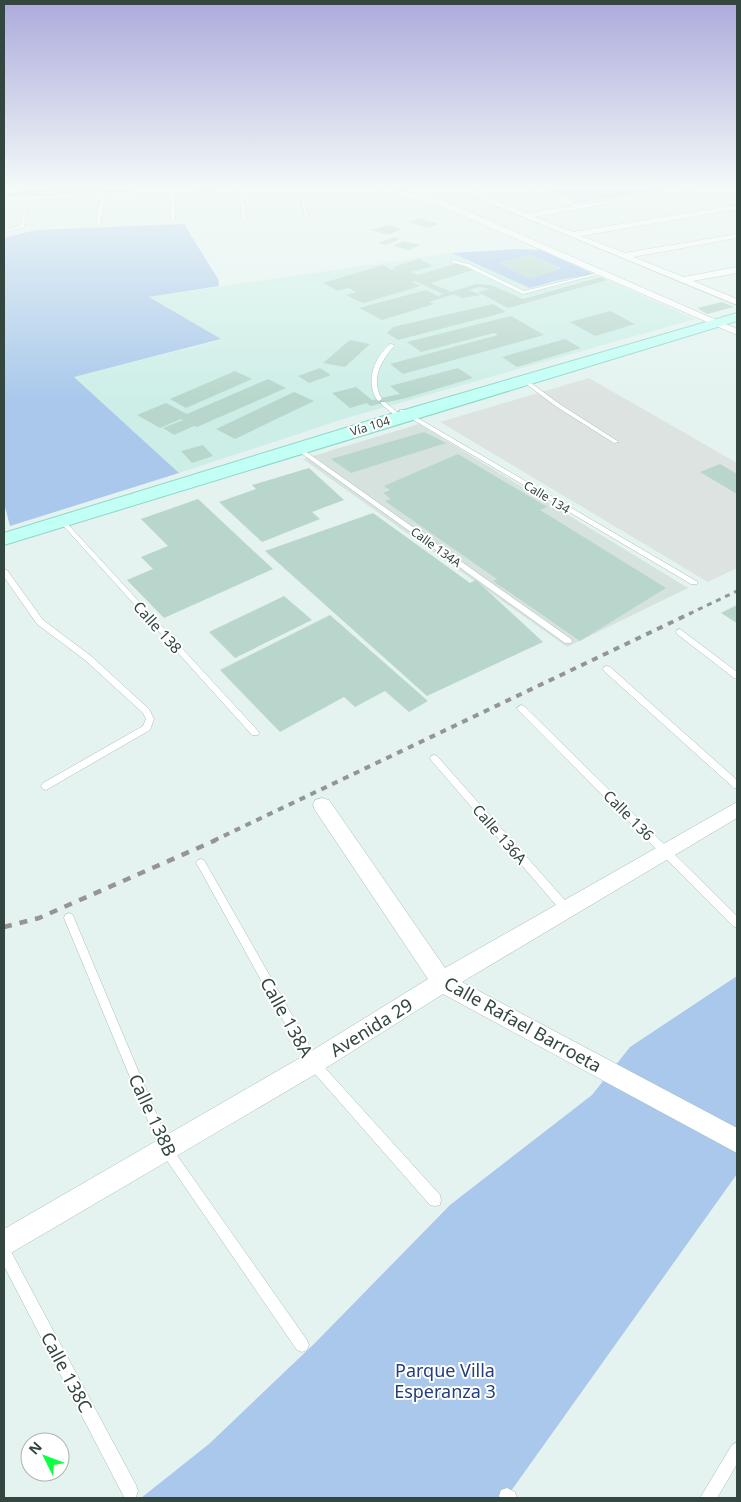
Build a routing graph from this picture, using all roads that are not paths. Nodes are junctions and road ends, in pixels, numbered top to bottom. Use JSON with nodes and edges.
{"nodes":[{"id":1,"x":569,"y":259,"type":"edge"},
{"id":2,"x":632,"y":259,"type":"edge"},
{"id":3,"x":452,"y":261,"type":"dead end"},
{"id":4,"x":737,"y":270,"type":"edge"},
{"id":5,"x":601,"y":273,"type":"junction"},
{"id":6,"x":683,"y":280,"type":"junction"},
{"id":7,"x":737,"y":302,"type":"edge"},
{"id":8,"x":737,"y":317,"type":"edge"},
{"id":9,"x":716,"y":323,"type":"junction"},
{"id":10,"x":737,"y":332,"type":"edge"},
{"id":11,"x":392,"y":345,"type":"dead end"},
{"id":12,"x":524,"y":380,"type":"junction"},
{"id":13,"x":403,"y":414,"type":"junction"},
{"id":14,"x":616,"y":442,"type":"dead end"},
{"id":15,"x":304,"y":452,"type":"dead end"},
{"id":16,"x":62,"y":521,"type":"junction"},
{"id":17,"x":4,"y":539,"type":"edge"},
{"id":18,"x":4,"y":572,"type":"edge"},
{"id":19,"x":694,"y":582,"type":"dead end"},
{"id":20,"x":680,"y":632,"type":"dead end"},
{"id":21,"x":568,"y":641,"type":"dead end"},
{"id":22,"x":607,"y":670,"type":"dead end"},
{"id":23,"x":737,"y":676,"type":"edge"},
{"id":24,"x":520,"y":708,"type":"dead end"},
{"id":25,"x":255,"y":732,"type":"dead end"},
{"id":26,"x":434,"y":758,"type":"dead end"},
{"id":27,"x":737,"y":785,"type":"edge"},
{"id":28,"x":46,"y":786,"type":"dead end"},
{"id":29,"x":322,"y":805,"type":"dead end"},
{"id":30,"x":737,"y":809,"type":"edge"},
{"id":31,"x":665,"y":851,"type":"junction"},
{"id":32,"x":201,"y":863,"type":"dead end"},
{"id":33,"x":566,"y":909,"type":"junction"},
{"id":34,"x":69,"y":918,"type":"dead end"},
{"id":35,"x":737,"y":923,"type":"edge"},
{"id":36,"x":442,"y":982,"type":"junction"},
{"id":37,"x":313,"y":1063,"type":"junction"},
{"id":38,"x":737,"y":1141,"type":"edge"},
{"id":39,"x":165,"y":1148,"type":"junction"},
{"id":40,"x":435,"y":1200,"type":"dead end"},
{"id":41,"x":4,"y":1244,"type":"edge"},
{"id":42,"x":4,"y":1253,"type":"edge"},
{"id":43,"x":302,"y":1345,"type":"dead end"},
{"id":44,"x":737,"y":1450,"type":"edge"},
{"id":45,"x":130,"y":1492,"type":"dead end"},
{"id":46,"x":708,"y":1498,"type":"edge"}],
"edges":[{"from":1,"to":5,"type":"street"},
{"from":2,"to":6,"type":"street"},
{"from":3,"to":5,"type":"lane"},
{"from":4,"to":6,"type":"street"},
{"from":5,"to":9,"type":"street"},
{"from":6,"to":7,"type":"street"},
{"from":8,"to":9,"type":"main road","name":"Vía 104"},
{"from":9,"to":10,"type":"street"},
{"from":9,"to":12,"type":"main road","name":"Vía 104"},
{"from":11,"to":13,"type":"lane","name":"Calle 134"},
{"from":12,"to":13,"type":"main road","name":"Vía 104"},
{"from":12,"to":14,"type":"lane"},
{"from":13,"to":16,"type":"main road","name":"Vía 104"},
{"from":13,"to":19,"type":"lane","name":"Calle 134"},
{"from":15,"to":21,"type":"lane","name":"Calle 134A"},
{"from":16,"to":17,"type":"main road","name":"Vía 104"},
{"from":16,"to":25,"type":"lane","name":"Calle 138"},
{"from":18,"to":28,"type":"lane"},
{"from":20,"to":23,"type":"lane"},
{"from":22,"to":27,"type":"lane"},
{"from":24,"to":31,"type":"lane","name":"Calle 136"},
{"from":26,"to":33,"type":"lane","name":"Calle 136A"},
{"from":29,"to":36,"type":"street","name":"Calle Rafael Barroeta"},
{"from":30,"to":31,"type":"street","name":"Avenida 29"},
{"from":31,"to":33,"type":"street","name":"Avenida 29"},
{"from":31,"to":35,"type":"lane","name":"Calle 136"},
{"from":32,"to":37,"type":"lane","name":"Calle 138A"},
{"from":33,"to":36,"type":"street","name":"Avenida 29"},
{"from":34,"to":39,"type":"lane","name":"Calle 138B"},
{"from":36,"to":37,"type":"street","name":"Avenida 29"},
{"from":36,"to":38,"type":"street","name":"Calle Rafael Barroeta"},
{"from":37,"to":39,"type":"street","name":"Avenida 29"},
{"from":37,"to":40,"type":"lane","name":"Calle 138A"},
{"from":39,"to":41,"type":"street","name":"Avenida 29"},
{"from":39,"to":43,"type":"lane","name":"Calle 138B"},
{"from":42,"to":45,"type":"lane","name":"Calle 138C"},
{"from":44,"to":46,"type":"lane"}]}
